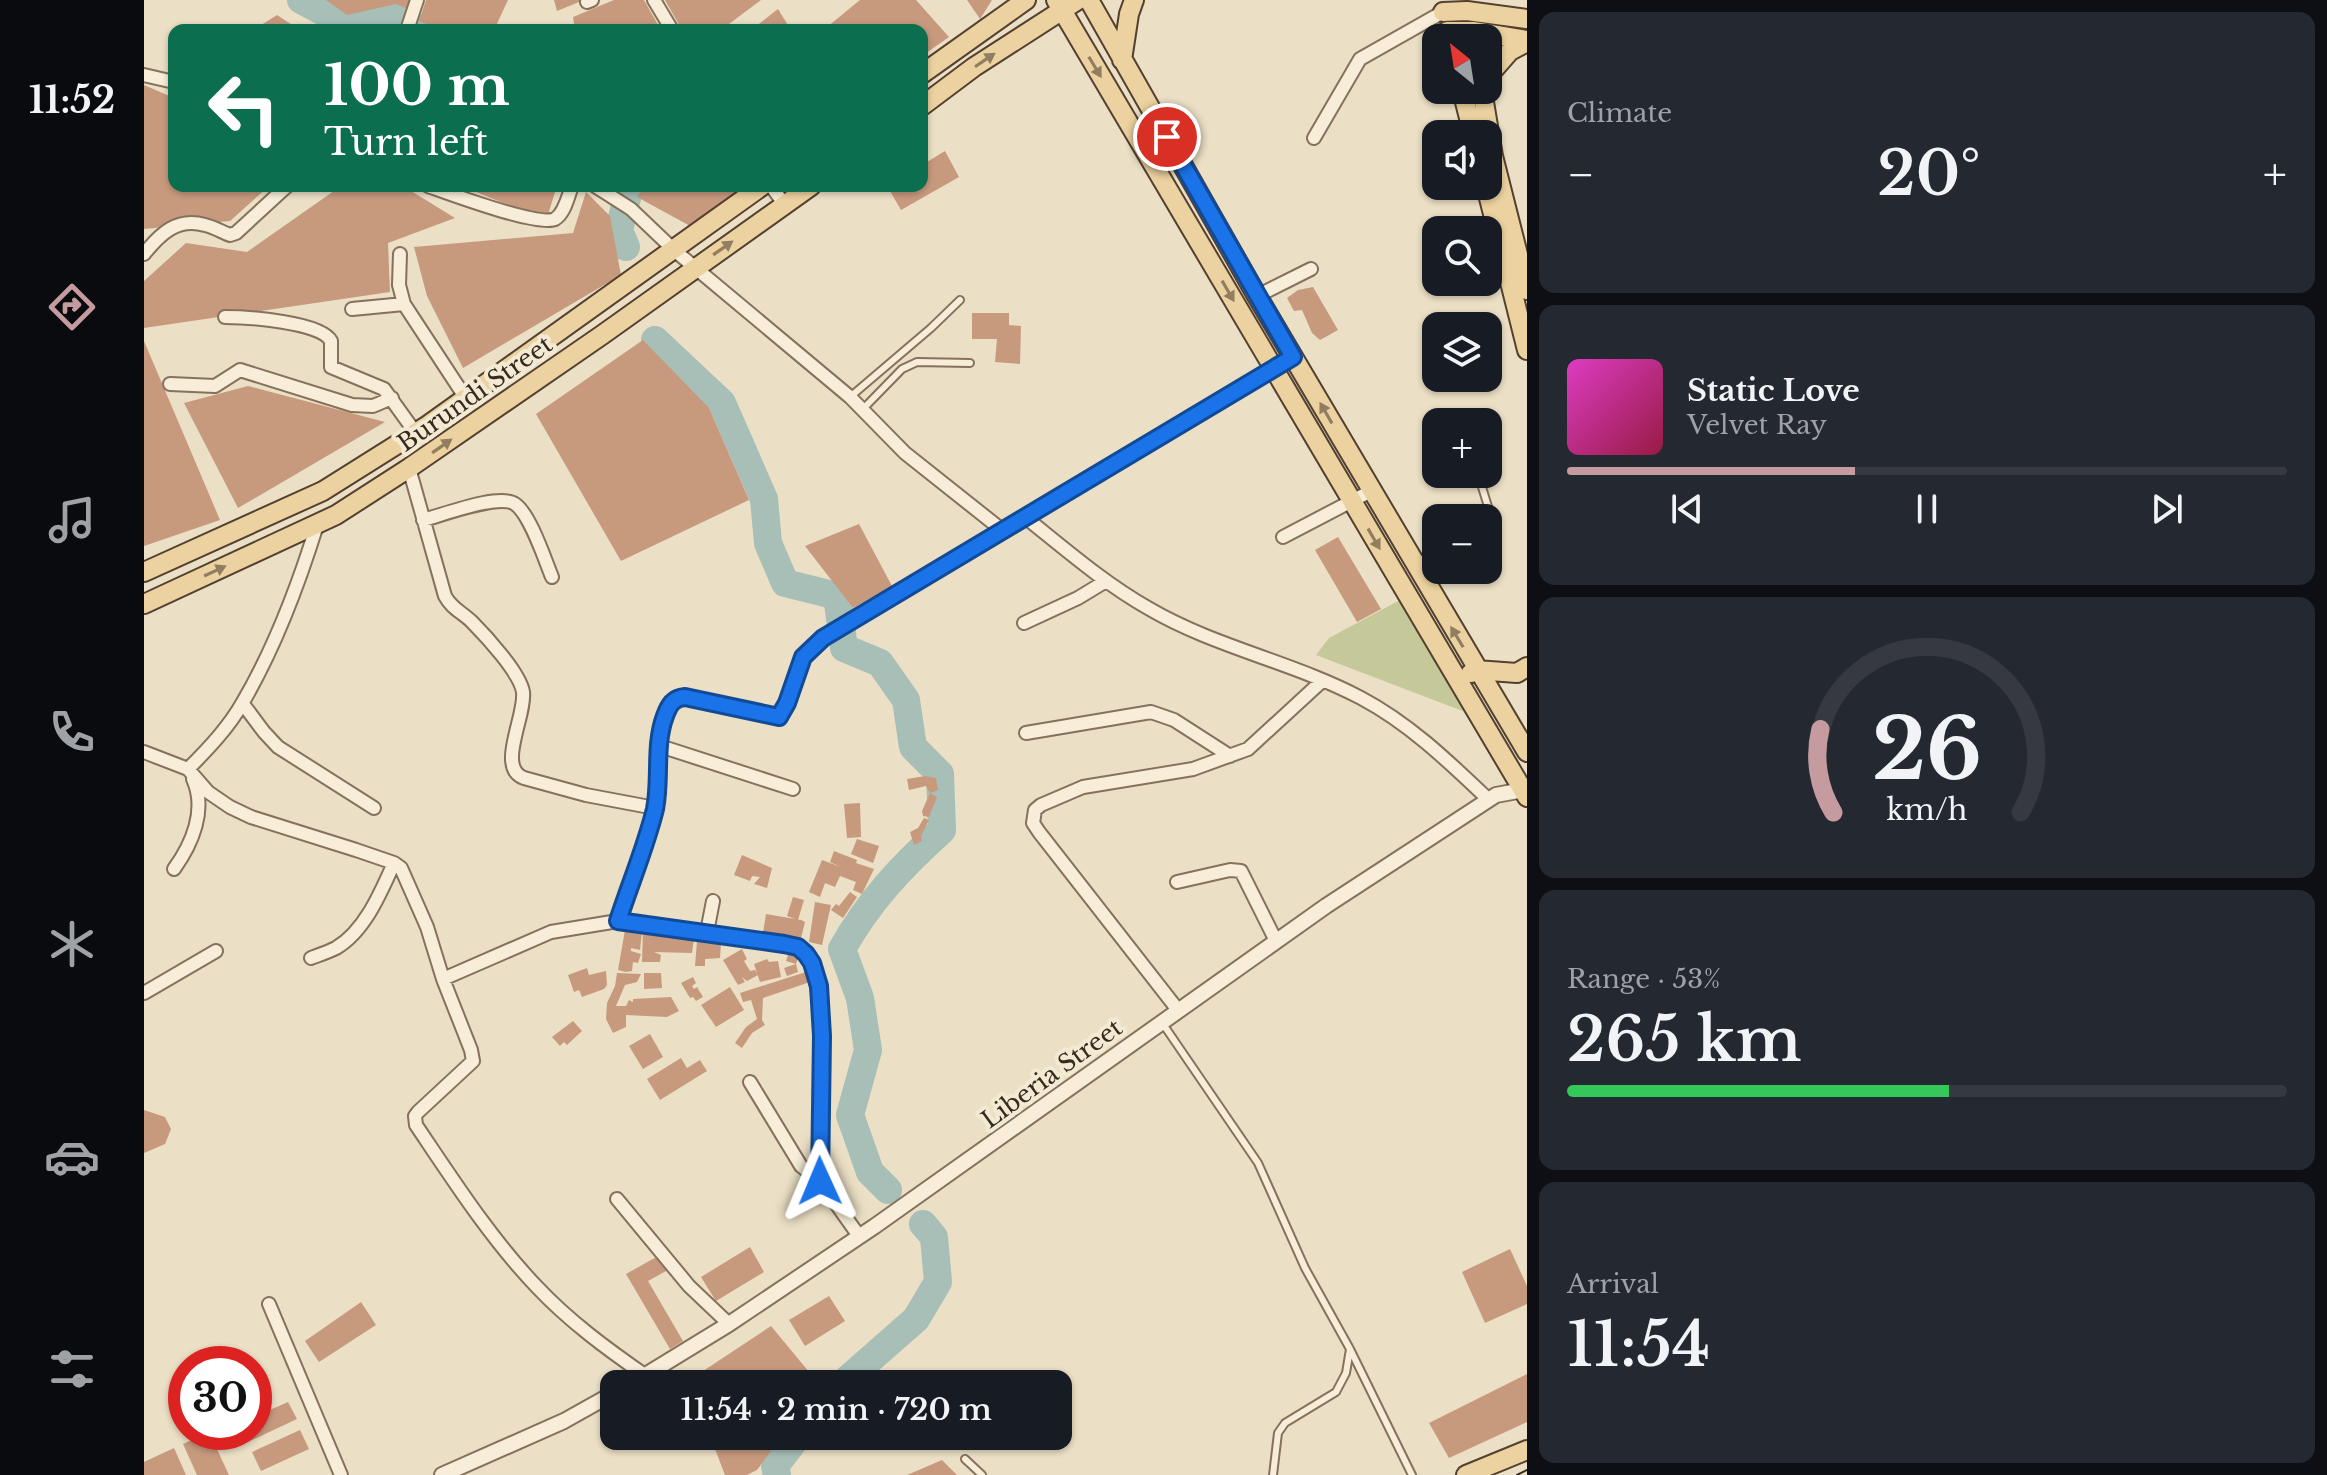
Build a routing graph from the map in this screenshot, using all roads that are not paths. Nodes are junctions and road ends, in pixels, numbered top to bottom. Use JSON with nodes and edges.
{"nodes":[{"id":1,"x":417,"y":0,"type":"edge"},
{"id":2,"x":654,"y":0,"type":"edge"},
{"id":3,"x":1026,"y":0,"type":"edge"},
{"id":4,"x":1078,"y":0,"type":"edge"},
{"id":5,"x":1089,"y":0,"type":"edge"},
{"id":6,"x":1134,"y":0,"type":"edge"},
{"id":7,"x":1058,"y":5,"type":"edge"},
{"id":8,"x":1464,"y":6,"type":"edge"},
{"id":9,"x":1527,"y":19,"type":"edge"},
{"id":10,"x":1444,"y":20,"type":"edge"},
{"id":11,"x":409,"y":24,"type":"edge"},
{"id":12,"x":668,"y":24,"type":"edge"},
{"id":13,"x":1502,"y":38,"type":"edge"},
{"id":14,"x":1527,"y":41,"type":"edge"},
{"id":15,"x":1122,"y":60,"type":"junction"},
{"id":16,"x":1502,"y":60,"type":"edge"},
{"id":17,"x":928,"y":70,"type":"edge"},
{"id":18,"x":144,"y":75,"type":"edge"},
{"id":19,"x":168,"y":81,"type":"edge"},
{"id":20,"x":928,"y":102,"type":"edge"},
{"id":21,"x":1484,"y":104,"type":"edge"},
{"id":22,"x":1314,"y":138,"type":"dead end"},
{"id":23,"x":280,"y":192,"type":"edge"},
{"id":24,"x":446,"y":192,"type":"edge"},
{"id":25,"x":570,"y":192,"type":"edge"},
{"id":26,"x":604,"y":192,"type":"edge"},
{"id":27,"x":754,"y":192,"type":"edge"},
{"id":28,"x":775,"y":192,"type":"edge"},
{"id":29,"x":803,"y":192,"type":"edge"},
{"id":30,"x":1490,"y":200,"type":"edge"},
{"id":31,"x":785,"y":205,"type":"junction"},
{"id":32,"x":674,"y":250,"type":"junction"},
{"id":33,"x":144,"y":254,"type":"edge"},
{"id":34,"x":400,"y":254,"type":"dead end"},
{"id":35,"x":696,"y":267,"type":"junction"},
{"id":36,"x":1311,"y":269,"type":"dead end"},
{"id":37,"x":1527,"y":290,"type":"edge"},
{"id":38,"x":1257,"y":296,"type":"junction"},
{"id":39,"x":960,"y":300,"type":"dead end"},
{"id":40,"x":404,"y":304,"type":"junction"},
{"id":41,"x":352,"y":309,"type":"dead end"},
{"id":42,"x":225,"y":317,"type":"dead end"},
{"id":43,"x":1527,"y":350,"type":"edge"},
{"id":44,"x":1293,"y":357,"type":"junction"},
{"id":45,"x":970,"y":363,"type":"dead end"},
{"id":46,"x":507,"y":367,"type":"junction"},
{"id":47,"x":1274,"y":369,"type":"junction"},
{"id":48,"x":170,"y":384,"type":"dead end"},
{"id":49,"x":524,"y":389,"type":"junction"},
{"id":50,"x":465,"y":397,"type":"junction"},
{"id":51,"x":850,"y":397,"type":"junction"},
{"id":52,"x":392,"y":398,"type":"junction"},
{"id":53,"x":862,"y":410,"type":"junction"},
{"id":54,"x":415,"y":432,"type":"junction"},
{"id":55,"x":409,"y":468,"type":"junction"},
{"id":56,"x":323,"y":491,"type":"junction"},
{"id":57,"x":1371,"y":491,"type":"junction"},
{"id":58,"x":1352,"y":501,"type":"junction"},
{"id":59,"x":336,"y":515,"type":"junction"},
{"id":60,"x":1025,"y":517,"type":"junction"},
{"id":61,"x":423,"y":520,"type":"junction"},
{"id":62,"x":317,"y":525,"type":"junction"},
{"id":63,"x":1002,"y":530,"type":"junction"},
{"id":64,"x":1283,"y":537,"type":"dead end"},
{"id":65,"x":1422,"y":558,"type":"edge"},
{"id":66,"x":1413,"y":563,"type":"junction"},
{"id":67,"x":144,"y":572,"type":"edge"},
{"id":68,"x":552,"y":577,"type":"dead end"},
{"id":69,"x":1106,"y":581,"type":"junction"},
{"id":70,"x":146,"y":598,"type":"edge"},
{"id":71,"x":1024,"y":623,"type":"dead end"},
{"id":72,"x":1527,"y":667,"type":"edge"},
{"id":73,"x":1476,"y":670,"type":"junction"},
{"id":74,"x":1458,"y":680,"type":"junction"},
{"id":75,"x":1322,"y":681,"type":"junction"},
{"id":76,"x":243,"y":704,"type":"junction"},
{"id":77,"x":1026,"y":733,"type":"dead end"},
{"id":78,"x":660,"y":746,"type":"junction"},
{"id":79,"x":144,"y":752,"type":"edge"},
{"id":80,"x":1527,"y":753,"type":"edge"},
{"id":81,"x":1230,"y":756,"type":"junction"},
{"id":82,"x":188,"y":769,"type":"junction"},
{"id":83,"x":1512,"y":771,"type":"junction"},
{"id":84,"x":793,"y":789,"type":"dead end"},
{"id":85,"x":1526,"y":791,"type":"edge"},
{"id":86,"x":1493,"y":798,"type":"junction"},
{"id":87,"x":374,"y":808,"type":"dead end"},
{"id":88,"x":655,"y":808,"type":"junction"},
{"id":89,"x":394,"y":863,"type":"junction"},
{"id":90,"x":174,"y":869,"type":"dead end"},
{"id":91,"x":1177,"y":882,"type":"dead end"},
{"id":92,"x":713,"y":901,"type":"dead end"},
{"id":93,"x":618,"y":921,"type":"junction"},
{"id":94,"x":707,"y":932,"type":"junction"},
{"id":95,"x":1276,"y":941,"type":"junction"},
{"id":96,"x":216,"y":951,"type":"dead end"},
{"id":97,"x":311,"y":958,"type":"dead end"},
{"id":98,"x":443,"y":979,"type":"junction"},
{"id":99,"x":144,"y":993,"type":"edge"},
{"id":100,"x":1178,"y":1010,"type":"junction"},
{"id":101,"x":1162,"y":1022,"type":"junction"},
{"id":102,"x":750,"y":1082,"type":"dead end"},
{"id":103,"x":820,"y":1181,"type":"junction"},
{"id":104,"x":617,"y":1199,"type":"dead end"},
{"id":105,"x":859,"y":1236,"type":"junction"},
{"id":106,"x":269,"y":1304,"type":"dead end"},
{"id":107,"x":729,"y":1324,"type":"junction"},
{"id":108,"x":1350,"y":1349,"type":"junction"},
{"id":109,"x":637,"y":1370,"type":"edge"},
{"id":110,"x":656,"y":1370,"type":"edge"},
{"id":111,"x":600,"y":1401,"type":"edge"},
{"id":112,"x":1527,"y":1450,"type":"edge"},
{"id":113,"x":965,"y":1459,"type":"dead end"},
{"id":114,"x":1527,"y":1463,"type":"edge"},
{"id":115,"x":341,"y":1475,"type":"edge"},
{"id":116,"x":442,"y":1475,"type":"edge"},
{"id":117,"x":982,"y":1475,"type":"edge"},
{"id":118,"x":1273,"y":1475,"type":"edge"},
{"id":119,"x":1412,"y":1475,"type":"edge"},
{"id":120,"x":1466,"y":1475,"type":"edge"},
{"id":121,"x":1498,"y":1475,"type":"edge"}],
"edges":[{"from":1,"to":11,"type":"street"},
{"from":2,"to":12,"type":"street"},
{"from":3,"to":17,"type":"main road"},
{"from":4,"to":7,"type":"main road"},
{"from":5,"to":15,"type":"main road"},
{"from":6,"to":15,"type":"main road"},
{"from":20,"to":7,"type":"main road","one_way":true},
{"from":7,"to":47,"type":"main road","one_way":true},
{"from":8,"to":9,"type":"main road"},
{"from":8,"to":10,"type":"main road"},
{"from":10,"to":22,"type":"street"},
{"from":13,"to":14,"type":"main road"},
{"from":14,"to":16,"type":"main road"},
{"from":15,"to":38,"type":"main road"},
{"from":18,"to":19,"type":"street"},
{"from":21,"to":37,"type":"main road"},
{"from":23,"to":33,"type":"street"},
{"from":24,"to":25,"type":"street"},
{"from":26,"to":32,"type":"street"},
{"from":27,"to":32,"type":"main road","name":"Burundi Street"},
{"from":28,"to":31,"type":"street"},
{"from":29,"to":31,"type":"main road","name":"Burundi Street"},
{"from":30,"to":43,"type":"main road"},
{"from":35,"to":31,"type":"main road","name":"Burundi Street","one_way":true},
{"from":32,"to":35,"type":"street"},
{"from":32,"to":46,"type":"main road","name":"Burundi Street"},
{"from":34,"to":40,"type":"street"},
{"from":35,"to":49,"type":"main road","name":"Burundi Street"},
{"from":35,"to":51,"type":"street"},
{"from":36,"to":38,"type":"street"},
{"from":38,"to":44,"type":"main road"},
{"from":39,"to":51,"type":"lane"},
{"from":40,"to":41,"type":"street"},
{"from":40,"to":50,"type":"street"},
{"from":42,"to":52,"type":"street"},
{"from":44,"to":47,"type":"street"},
{"from":57,"to":44,"type":"main road","one_way":true},
{"from":45,"to":53,"type":"lane"},
{"from":46,"to":49,"type":"main road"},
{"from":46,"to":50,"type":"main road","name":"Burundi Street"},
{"from":47,"to":58,"type":"main road"},
{"from":47,"to":60,"type":"street"},
{"from":48,"to":52,"type":"street"},
{"from":55,"to":49,"type":"main road","name":"Burundi Street","one_way":true},
{"from":50,"to":54,"type":"main road","name":"Burundi Street"},
{"from":51,"to":53,"type":"street"},
{"from":52,"to":54,"type":"street"},
{"from":53,"to":63,"type":"street"},
{"from":54,"to":56,"type":"main road","name":"Burundi Street"},
{"from":55,"to":59,"type":"main road","name":"Burundi Street"},
{"from":55,"to":61,"type":"street"},
{"from":56,"to":59,"type":"main road"},
{"from":56,"to":67,"type":"main road","name":"Burundi Street"},
{"from":57,"to":58,"type":"street"},
{"from":57,"to":66,"type":"main road"},
{"from":58,"to":64,"type":"street"},
{"from":58,"to":74,"type":"main road","one_way":true},
{"from":59,"to":62,"type":"main road","name":"Burundi Street"},
{"from":60,"to":63,"type":"street"},
{"from":60,"to":69,"type":"street"},
{"from":61,"to":68,"type":"street"},
{"from":61,"to":88,"type":"street"},
{"from":70,"to":62,"type":"main road","name":"Burundi Street","one_way":true},
{"from":62,"to":76,"type":"street"},
{"from":63,"to":78,"type":"street"},
{"from":65,"to":66,"type":"lane"},
{"from":73,"to":66,"type":"main road","one_way":true},
{"from":69,"to":71,"type":"street"},
{"from":69,"to":75,"type":"street"},
{"from":72,"to":73,"type":"main road"},
{"from":73,"to":74,"type":"main road"},
{"from":73,"to":80,"type":"main road"},
{"from":74,"to":83,"type":"main road"},
{"from":75,"to":81,"type":"street"},
{"from":75,"to":86,"type":"street"},
{"from":76,"to":82,"type":"street"},
{"from":76,"to":87,"type":"street"},
{"from":77,"to":81,"type":"street"},
{"from":78,"to":84,"type":"street"},
{"from":78,"to":88,"type":"street"},
{"from":79,"to":82,"type":"street"},
{"from":80,"to":83,"type":"main road"},
{"from":81,"to":100,"type":"street"},
{"from":82,"to":89,"type":"street"},
{"from":82,"to":90,"type":"street"},
{"from":83,"to":85,"type":"main road"},
{"from":83,"to":86,"type":"street","name":"Liberia Street"},
{"from":85,"to":86,"type":"street","name":"Liberia Street"},
{"from":86,"to":95,"type":"street","name":"Liberia Street"},
{"from":88,"to":93,"type":"street"},
{"from":89,"to":97,"type":"street"},
{"from":89,"to":98,"type":"street"},
{"from":91,"to":95,"type":"street"},
{"from":92,"to":94,"type":"street"},
{"from":93,"to":94,"type":"street"},
{"from":93,"to":98,"type":"street"},
{"from":94,"to":103,"type":"street"},
{"from":95,"to":100,"type":"street","name":"Liberia Street"},
{"from":96,"to":99,"type":"street"},
{"from":98,"to":109,"type":"street"},
{"from":100,"to":101,"type":"street","name":"Liberia Street"},
{"from":101,"to":105,"type":"street","name":"Liberia Street"},
{"from":101,"to":108,"type":"lane"},
{"from":102,"to":103,"type":"street"},
{"from":103,"to":105,"type":"street"},
{"from":104,"to":107,"type":"street"},
{"from":105,"to":107,"type":"street","name":"Liberia Street"},
{"from":106,"to":115,"type":"street"},
{"from":107,"to":110,"type":"street","name":"Liberia Street"},
{"from":108,"to":118,"type":"lane"},
{"from":108,"to":119,"type":"lane"},
{"from":111,"to":116,"type":"street"},
{"from":112,"to":120,"type":"main road"},
{"from":113,"to":117,"type":"lane"},
{"from":114,"to":121,"type":"main road"}]}
